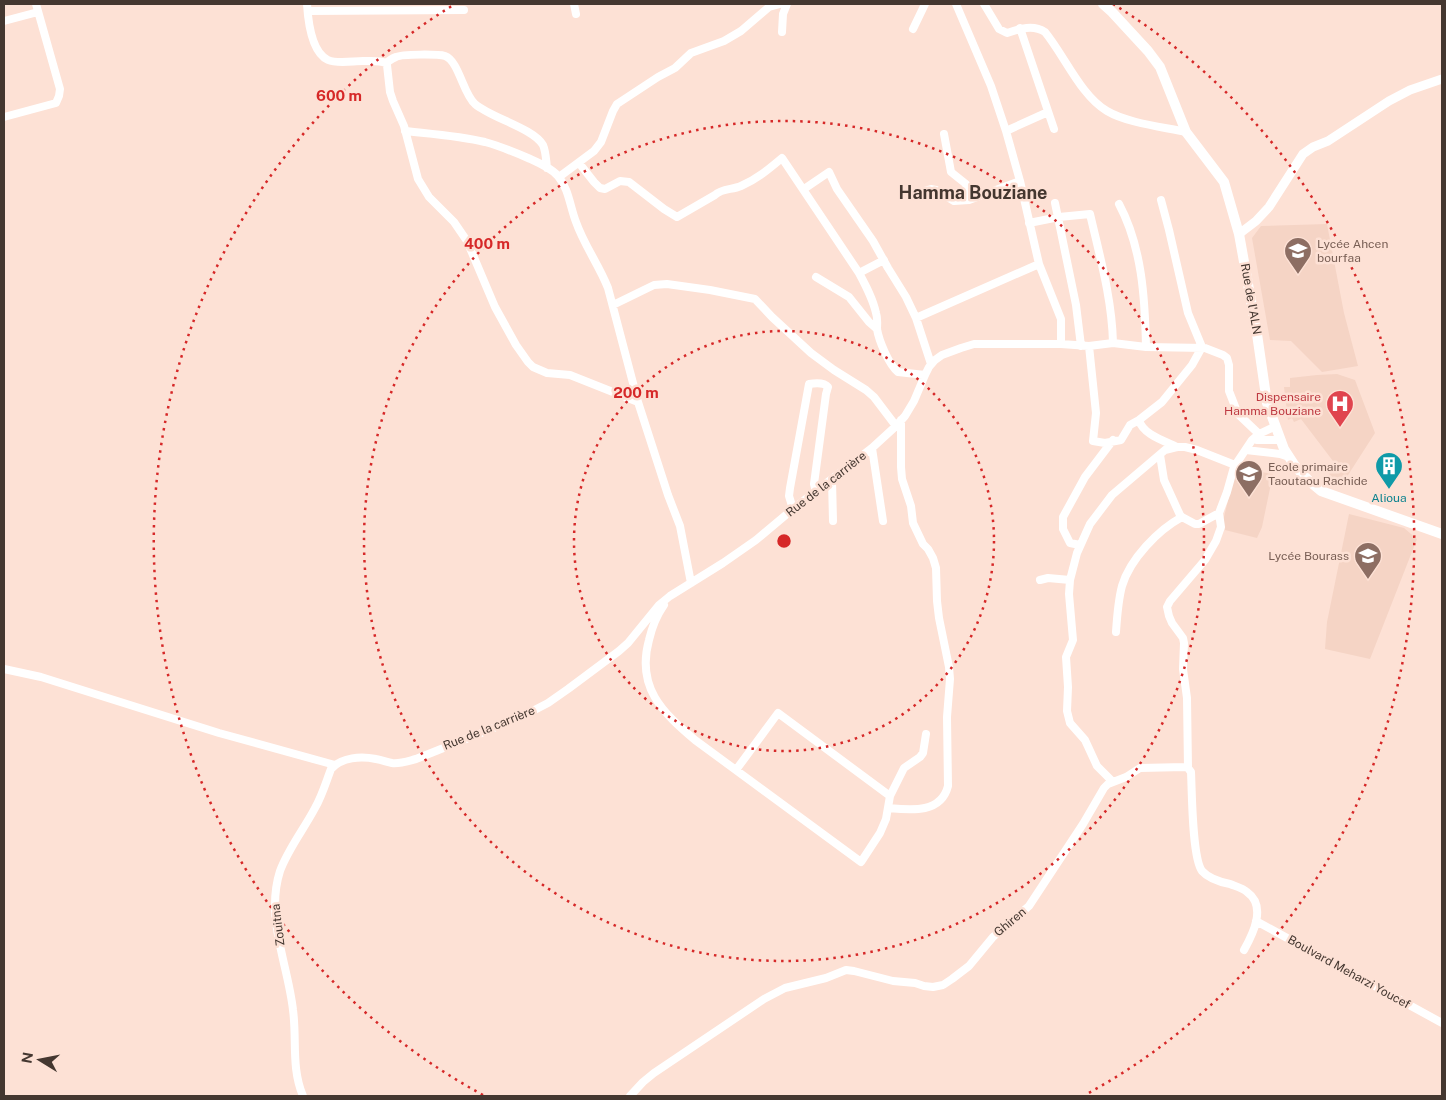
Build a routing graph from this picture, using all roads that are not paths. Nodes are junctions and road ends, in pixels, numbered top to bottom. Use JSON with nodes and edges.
{"nodes":[{"id":1,"x":36,"y":4,"type":"edge"},
{"id":2,"x":574,"y":4,"type":"edge"},
{"id":3,"x":780,"y":4,"type":"edge"},
{"id":4,"x":787,"y":4,"type":"edge"},
{"id":5,"x":925,"y":4,"type":"edge"},
{"id":6,"x":956,"y":4,"type":"edge"},
{"id":7,"x":984,"y":4,"type":"edge"},
{"id":8,"x":1103,"y":4,"type":"edge"},
{"id":9,"x":307,"y":8,"type":"edge"},
{"id":10,"x":464,"y":10,"type":"dead end"},
{"id":11,"x":38,"y":12,"type":"junction"},
{"id":12,"x":576,"y":14,"type":"dead end"},
{"id":13,"x":4,"y":21,"type":"edge"},
{"id":14,"x":1020,"y":28,"type":"junction"},
{"id":15,"x":912,"y":29,"type":"dead end"},
{"id":16,"x":782,"y":32,"type":"dead end"},
{"id":17,"x":386,"y":63,"type":"junction"},
{"id":18,"x":1442,"y":79,"type":"edge"},
{"id":19,"x":1048,"y":112,"type":"junction"},
{"id":20,"x":4,"y":117,"type":"edge"},
{"id":21,"x":1054,"y":129,"type":"dead end"},
{"id":22,"x":405,"y":131,"type":"junction"},
{"id":23,"x":1006,"y":131,"type":"junction"},
{"id":24,"x":1186,"y":132,"type":"junction"},
{"id":25,"x":944,"y":134,"type":"dead end"},
{"id":26,"x":579,"y":163,"type":"junction"},
{"id":27,"x":547,"y":168,"type":"junction"},
{"id":28,"x":559,"y":177,"type":"junction"},
{"id":29,"x":1020,"y":181,"type":"junction"},
{"id":30,"x":804,"y":189,"type":"junction"},
{"id":31,"x":916,"y":193,"type":"dead end"},
{"id":32,"x":969,"y":200,"type":"junction"},
{"id":33,"x":1161,"y":200,"type":"dead end"},
{"id":34,"x":1055,"y":203,"type":"dead end"},
{"id":35,"x":1119,"y":204,"type":"dead end"},
{"id":36,"x":1059,"y":217,"type":"junction"},
{"id":37,"x":1029,"y":223,"type":"junction"},
{"id":38,"x":1239,"y":234,"type":"junction"},
{"id":39,"x":884,"y":260,"type":"junction"},
{"id":40,"x":1039,"y":264,"type":"junction"},
{"id":41,"x":859,"y":273,"type":"junction"},
{"id":42,"x":816,"y":278,"type":"dead end"},
{"id":43,"x":613,"y":305,"type":"junction"},
{"id":44,"x":916,"y":318,"type":"junction"},
{"id":45,"x":878,"y":329,"type":"junction"},
{"id":46,"x":1112,"y":343,"type":"junction"},
{"id":47,"x":1061,"y":344,"type":"junction"},
{"id":48,"x":1085,"y":346,"type":"junction"},
{"id":49,"x":1146,"y":347,"type":"junction"},
{"id":50,"x":1202,"y":348,"type":"junction"},
{"id":51,"x":932,"y":364,"type":"junction"},
{"id":52,"x":925,"y":375,"type":"junction"},
{"id":53,"x":638,"y":402,"type":"junction"},
{"id":54,"x":1140,"y":420,"type":"junction"},
{"id":55,"x":898,"y":423,"type":"junction"},
{"id":56,"x":1276,"y":426,"type":"junction"},
{"id":57,"x":1260,"y":437,"type":"junction"},
{"id":58,"x":1113,"y":440,"type":"junction"},
{"id":59,"x":1281,"y":440,"type":"junction"},
{"id":60,"x":1177,"y":447,"type":"junction"},
{"id":61,"x":872,"y":448,"type":"junction"},
{"id":62,"x":1246,"y":450,"type":"junction"},
{"id":63,"x":1160,"y":455,"type":"junction"},
{"id":64,"x":1289,"y":457,"type":"junction"},
{"id":65,"x":1234,"y":465,"type":"junction"},
{"id":66,"x":832,"y":480,"type":"junction"},
{"id":67,"x":816,"y":492,"type":"junction"},
{"id":68,"x":794,"y":509,"type":"junction"},
{"id":69,"x":1219,"y":513,"type":"junction"},
{"id":70,"x":1182,"y":517,"type":"junction"},
{"id":71,"x":833,"y":521,"type":"dead end"},
{"id":72,"x":883,"y":521,"type":"dead end"},
{"id":73,"x":1442,"y":534,"type":"edge"},
{"id":74,"x":1080,"y":545,"type":"junction"},
{"id":75,"x":1040,"y":580,"type":"dead end"},
{"id":76,"x":1070,"y":580,"type":"junction"},
{"id":77,"x":691,"y":583,"type":"junction"},
{"id":78,"x":672,"y":596,"type":"junction"},
{"id":79,"x":1116,"y":632,"type":"dead end"},
{"id":80,"x":4,"y":669,"type":"edge"},
{"id":81,"x":926,"y":734,"type":"dead end"},
{"id":82,"x":335,"y":765,"type":"junction"},
{"id":83,"x":1188,"y":768,"type":"junction"},
{"id":84,"x":736,"y":770,"type":"junction"},
{"id":85,"x":1113,"y":782,"type":"junction"},
{"id":86,"x":890,"y":796,"type":"junction"},
{"id":87,"x":888,"y":808,"type":"junction"},
{"id":88,"x":1256,"y":921,"type":"junction"},
{"id":89,"x":1244,"y":950,"type":"dead end"},
{"id":90,"x":1442,"y":1023,"type":"edge"},
{"id":91,"x":303,"y":1096,"type":"edge"},
{"id":92,"x":630,"y":1096,"type":"edge"}],
"edges":[{"from":1,"to":11,"type":"street"},
{"from":2,"to":12,"type":"street"},
{"from":3,"to":26,"type":"street"},
{"from":4,"to":16,"type":"street"},
{"from":5,"to":15,"type":"street"},
{"from":6,"to":23,"type":"street"},
{"from":7,"to":14,"type":"street"},
{"from":8,"to":24,"type":"main road","name":"Rue de l'ALN"},
{"from":9,"to":10,"type":"street"},
{"from":9,"to":17,"type":"street"},
{"from":11,"to":13,"type":"street"},
{"from":11,"to":20,"type":"street"},
{"from":14,"to":19,"type":"street"},
{"from":14,"to":24,"type":"street"},
{"from":17,"to":22,"type":"street"},
{"from":17,"to":27,"type":"street"},
{"from":18,"to":38,"type":"street"},
{"from":19,"to":21,"type":"street"},
{"from":19,"to":23,"type":"street"},
{"from":22,"to":27,"type":"street"},
{"from":22,"to":53,"type":"street"},
{"from":23,"to":29,"type":"street"},
{"from":24,"to":38,"type":"main road","name":"Rue de l'ALN"},
{"from":25,"to":32,"type":"street"},
{"from":26,"to":28,"type":"street"},
{"from":26,"to":30,"type":"street"},
{"from":27,"to":28,"type":"street"},
{"from":28,"to":43,"type":"street"},
{"from":29,"to":32,"type":"street"},
{"from":29,"to":37,"type":"street"},
{"from":30,"to":39,"type":"street"},
{"from":30,"to":41,"type":"street"},
{"from":31,"to":32,"type":"street"},
{"from":33,"to":50,"type":"street"},
{"from":34,"to":36,"type":"street"},
{"from":35,"to":49,"type":"street"},
{"from":36,"to":37,"type":"street"},
{"from":36,"to":46,"type":"street"},
{"from":36,"to":48,"type":"street"},
{"from":37,"to":40,"type":"street"},
{"from":38,"to":56,"type":"main road","name":"Rue de l'ALN"},
{"from":39,"to":41,"type":"street"},
{"from":39,"to":44,"type":"street"},
{"from":40,"to":44,"type":"street"},
{"from":40,"to":47,"type":"street"},
{"from":41,"to":45,"type":"street"},
{"from":42,"to":45,"type":"street"},
{"from":43,"to":53,"type":"street"},
{"from":43,"to":55,"type":"street"},
{"from":44,"to":51,"type":"street"},
{"from":45,"to":52,"type":"street"},
{"from":46,"to":48,"type":"street","name":"Rue de la carrière"},
{"from":46,"to":49,"type":"street","name":"Rue de la carrière"},
{"from":47,"to":48,"type":"street","name":"Rue de la carrière"},
{"from":47,"to":51,"type":"street","name":"Rue de la carrière"},
{"from":48,"to":58,"type":"street"},
{"from":49,"to":50,"type":"street","name":"Rue de la carrière"},
{"from":50,"to":54,"type":"street"},
{"from":50,"to":57,"type":"street","name":"Rue de la carrière"},
{"from":51,"to":52,"type":"street","name":"Rue de la carrière"},
{"from":52,"to":55,"type":"street","name":"Rue de la carrière"},
{"from":53,"to":77,"type":"street"},
{"from":54,"to":58,"type":"street"},
{"from":54,"to":60,"type":"street"},
{"from":55,"to":61,"type":"street","name":"Rue de la carrière"},
{"from":55,"to":87,"type":"street"},
{"from":56,"to":57,"type":"street"},
{"from":56,"to":59,"type":"main road","name":"Rue de l'ALN"},
{"from":57,"to":59,"type":"street"},
{"from":57,"to":62,"type":"street"},
{"from":58,"to":74,"type":"street"},
{"from":59,"to":64,"type":"main road","name":"Rue de l'ALN"},
{"from":60,"to":63,"type":"street"},
{"from":60,"to":65,"type":"street"},
{"from":61,"to":66,"type":"street","name":"Rue de la carrière"},
{"from":61,"to":72,"type":"street"},
{"from":62,"to":64,"type":"street"},
{"from":62,"to":65,"type":"street"},
{"from":63,"to":70,"type":"street"},
{"from":63,"to":74,"type":"street"},
{"from":64,"to":73,"type":"main road","name":"Rue de l'ALN"},
{"from":65,"to":69,"type":"street"},
{"from":66,"to":67,"type":"street","name":"Rue de la carrière"},
{"from":66,"to":71,"type":"street"},
{"from":67,"to":68,"type":"street","name":"Rue de la carrière"},
{"from":67,"to":68,"type":"street"},
{"from":68,"to":77,"type":"street","name":"Rue de la carrière"},
{"from":69,"to":70,"type":"street"},
{"from":69,"to":83,"type":"street"},
{"from":70,"to":79,"type":"street"},
{"from":74,"to":76,"type":"street"},
{"from":75,"to":76,"type":"street"},
{"from":76,"to":85,"type":"street"},
{"from":77,"to":78,"type":"street","name":"Rue de la carrière"},
{"from":78,"to":82,"type":"street","name":"Rue de la carrière"},
{"from":78,"to":84,"type":"street"},
{"from":80,"to":82,"type":"street"},
{"from":81,"to":86,"type":"street"},
{"from":82,"to":91,"type":"street","name":"Zouitna"},
{"from":83,"to":85,"type":"street","name":"Ghiren"},
{"from":83,"to":88,"type":"street"},
{"from":84,"to":86,"type":"street"},
{"from":84,"to":87,"type":"street"},
{"from":85,"to":92,"type":"street","name":"Ghiren"},
{"from":86,"to":87,"type":"street"},
{"from":88,"to":89,"type":"street"},
{"from":88,"to":90,"type":"street","name":"Boulvard Meharzi Youcef"}]}
